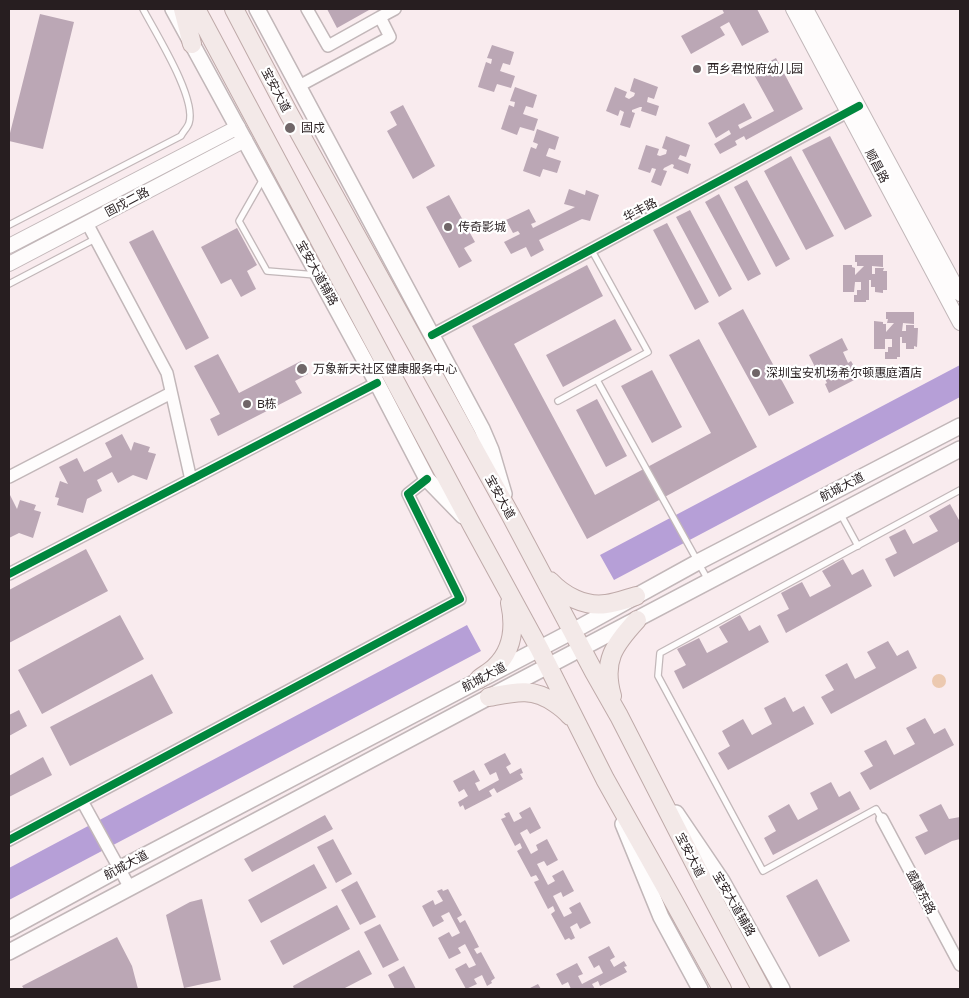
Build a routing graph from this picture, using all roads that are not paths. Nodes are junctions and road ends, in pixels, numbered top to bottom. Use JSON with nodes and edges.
{"nodes":[{"id":1,"x":143,"y":9,"type":"edge"},
{"id":2,"x":173,"y":9,"type":"edge"},
{"id":3,"x":183,"y":9,"type":"edge"},
{"id":4,"x":196,"y":9,"type":"edge"},
{"id":5,"x":234,"y":9,"type":"edge"},
{"id":6,"x":257,"y":9,"type":"edge"},
{"id":7,"x":307,"y":9,"type":"edge"},
{"id":8,"x":395,"y":9,"type":"edge"},
{"id":9,"x":793,"y":9,"type":"edge"},
{"id":10,"x":806,"y":9,"type":"edge"},
{"id":11,"x":380,"y":17,"type":"junction"},
{"id":12,"x":192,"y":44,"type":"junction"},
{"id":13,"x":299,"y":86,"type":"junction"},
{"id":14,"x":853,"y":109,"type":"junction"},
{"id":15,"x":241,"y":134,"type":"junction"},
{"id":16,"x":265,"y":176,"type":"junction"},
{"id":17,"x":87,"y":223,"type":"junction"},
{"id":18,"x":9,"y":225,"type":"edge"},
{"id":19,"x":95,"y":239,"type":"junction"},
{"id":20,"x":9,"y":246,"type":"edge"},
{"id":21,"x":591,"y":249,"type":"junction"},
{"id":22,"x":9,"y":264,"type":"edge"},
{"id":23,"x":319,"y":275,"type":"junction"},
{"id":24,"x":9,"y":284,"type":"edge"},
{"id":25,"x":960,"y":294,"type":"edge"},
{"id":26,"x":960,"y":323,"type":"edge"},
{"id":27,"x":432,"y":335,"type":"junction"},
{"id":28,"x":597,"y":380,"type":"junction"},
{"id":29,"x":377,"y":384,"type":"junction"},
{"id":30,"x":171,"y":393,"type":"junction"},
{"id":31,"x":558,"y":401,"type":"dead end"},
{"id":32,"x":960,"y":426,"type":"edge"},
{"id":33,"x":960,"y":449,"type":"edge"},
{"id":34,"x":9,"y":477,"type":"edge"},
{"id":35,"x":427,"y":478,"type":"junction"},
{"id":36,"x":191,"y":480,"type":"junction"},
{"id":37,"x":960,"y":490,"type":"edge"},
{"id":38,"x":840,"y":513,"type":"junction"},
{"id":39,"x":510,"y":514,"type":"junction"},
{"id":40,"x":473,"y":527,"type":"junction"},
{"id":41,"x":858,"y":546,"type":"junction"},
{"id":42,"x":694,"y":556,"type":"junction"},
{"id":43,"x":537,"y":566,"type":"junction"},
{"id":44,"x":9,"y":574,"type":"edge"},
{"id":45,"x":709,"y":582,"type":"junction"},
{"id":46,"x":504,"y":583,"type":"junction"},
{"id":47,"x":636,"y":596,"type":"junction"},
{"id":48,"x":637,"y":620,"type":"junction"},
{"id":49,"x":573,"y":631,"type":"junction"},
{"id":50,"x":539,"y":648,"type":"junction"},
{"id":51,"x":581,"y":648,"type":"junction"},
{"id":52,"x":548,"y":666,"type":"junction"},
{"id":53,"x":479,"y":679,"type":"junction"},
{"id":54,"x":489,"y":697,"type":"junction"},
{"id":55,"x":619,"y":716,"type":"junction"},
{"id":56,"x":580,"y":729,"type":"junction"},
{"id":57,"x":648,"y":772,"type":"junction"},
{"id":58,"x":605,"y":779,"type":"junction"},
{"id":59,"x":83,"y":803,"type":"junction"},
{"id":60,"x":882,"y":818,"type":"joint"},
{"id":61,"x":9,"y":840,"type":"edge"},
{"id":62,"x":119,"y":869,"type":"junction"},
{"id":63,"x":130,"y":888,"type":"junction"},
{"id":64,"x":9,"y":929,"type":"edge"},
{"id":65,"x":9,"y":952,"type":"edge"},
{"id":66,"x":960,"y":965,"type":"edge"},
{"id":67,"x":700,"y":989,"type":"edge"},
{"id":68,"x":722,"y":989,"type":"edge"},
{"id":69,"x":761,"y":989,"type":"edge"},
{"id":70,"x":782,"y":989,"type":"edge"}],
"edges":[{"from":1,"to":18,"type":"lane"},
{"from":2,"to":12,"type":"main road","name":"宝安大道辅路"},
{"from":3,"to":12,"type":"main road"},
{"from":4,"to":40,"type":"main road"},
{"from":5,"to":39,"type":"main road","name":"宝安大道"},
{"from":6,"to":13,"type":"main road"},
{"from":7,"to":11,"type":"street"},
{"from":8,"to":11,"type":"street"},
{"from":9,"to":14,"type":"street","name":"顺昌路"},
{"from":10,"to":14,"type":"street","name":"顺昌路"},
{"from":11,"to":13,"type":"street"},
{"from":12,"to":15,"type":"main road","name":"宝安大道辅路"},
{"from":13,"to":27,"type":"main road"},
{"from":14,"to":21,"type":"street","name":"华丰路"},
{"from":14,"to":25,"type":"street","name":"顺昌路"},
{"from":14,"to":26,"type":"street","name":"顺昌路"},
{"from":15,"to":16,"type":"main road","name":"宝安大道辅路"},
{"from":15,"to":17,"type":"street","name":"固戍二路"},
{"from":15,"to":20,"type":"street","name":"固戍二路"},
{"from":16,"to":23,"type":"main road","name":"宝安大道辅路"},
{"from":16,"to":23,"type":"lane"},
{"from":17,"to":19,"type":"street"},
{"from":17,"to":22,"type":"street","name":"固戍二路"},
{"from":19,"to":24,"type":"lane"},
{"from":19,"to":30,"type":"street"},
{"from":21,"to":27,"type":"street","name":"华丰路"},
{"from":21,"to":28,"type":"lane"},
{"from":23,"to":29,"type":"main road","name":"宝安大道辅路"},
{"from":27,"to":39,"type":"main road"},
{"from":28,"to":31,"type":"lane"},
{"from":28,"to":42,"type":"lane"},
{"from":29,"to":35,"type":"main road","name":"宝安大道辅路"},
{"from":29,"to":36,"type":"street"},
{"from":30,"to":34,"type":"street"},
{"from":30,"to":36,"type":"street"},
{"from":32,"to":42,"type":"main road","name":"航城大道"},
{"from":33,"to":38,"type":"main road","name":"航城大道"},
{"from":35,"to":40,"type":"main road","name":"宝安大道辅路"},
{"from":35,"to":59,"type":"street"},
{"from":36,"to":44,"type":"street"},
{"from":37,"to":41,"type":"lane"},
{"from":38,"to":41,"type":"lane"},
{"from":38,"to":45,"type":"main road","name":"航城大道"},
{"from":39,"to":43,"type":"main road","name":"宝安大道"},
{"from":40,"to":46,"type":"main road"},
{"from":41,"to":60,"type":"lane"},
{"from":42,"to":45,"type":"lane"},
{"from":42,"to":47,"type":"main road","name":"航城大道"},
{"from":43,"to":47,"type":"main road"},
{"from":43,"to":49,"type":"main road","name":"宝安大道"},
{"from":45,"to":48,"type":"main road","name":"航城大道"},
{"from":46,"to":50,"type":"main road"},
{"from":46,"to":53,"type":"main road"},
{"from":47,"to":49,"type":"main road","name":"航城大道"},
{"from":48,"to":51,"type":"main road","name":"航城大道"},
{"from":48,"to":55,"type":"main road"},
{"from":49,"to":50,"type":"main road","name":"航城大道"},
{"from":49,"to":51,"type":"main road","name":"宝安大道"},
{"from":50,"to":52,"type":"main road"},
{"from":50,"to":53,"type":"main road","name":"航城大道"},
{"from":51,"to":52,"type":"main road","name":"航城大道"},
{"from":51,"to":55,"type":"main road","name":"宝安大道"},
{"from":52,"to":54,"type":"main road","name":"航城大道"},
{"from":52,"to":56,"type":"main road"},
{"from":53,"to":62,"type":"main road","name":"航城大道"},
{"from":54,"to":56,"type":"main road"},
{"from":54,"to":63,"type":"main road","name":"航城大道"},
{"from":55,"to":57,"type":"main road","name":"宝安大道"},
{"from":56,"to":58,"type":"main road"},
{"from":57,"to":69,"type":"main road","name":"宝安大道"},
{"from":57,"to":70,"type":"main road","name":"宝安大道辅路"},
{"from":58,"to":67,"type":"main road"},
{"from":58,"to":68,"type":"main road"},
{"from":59,"to":61,"type":"street"},
{"from":59,"to":62,"type":"street"},
{"from":60,"to":66,"type":"street","name":"盛康东路"},
{"from":62,"to":63,"type":"street"},
{"from":62,"to":64,"type":"main road","name":"航城大道"},
{"from":63,"to":65,"type":"main road","name":"航城大道"}]}
